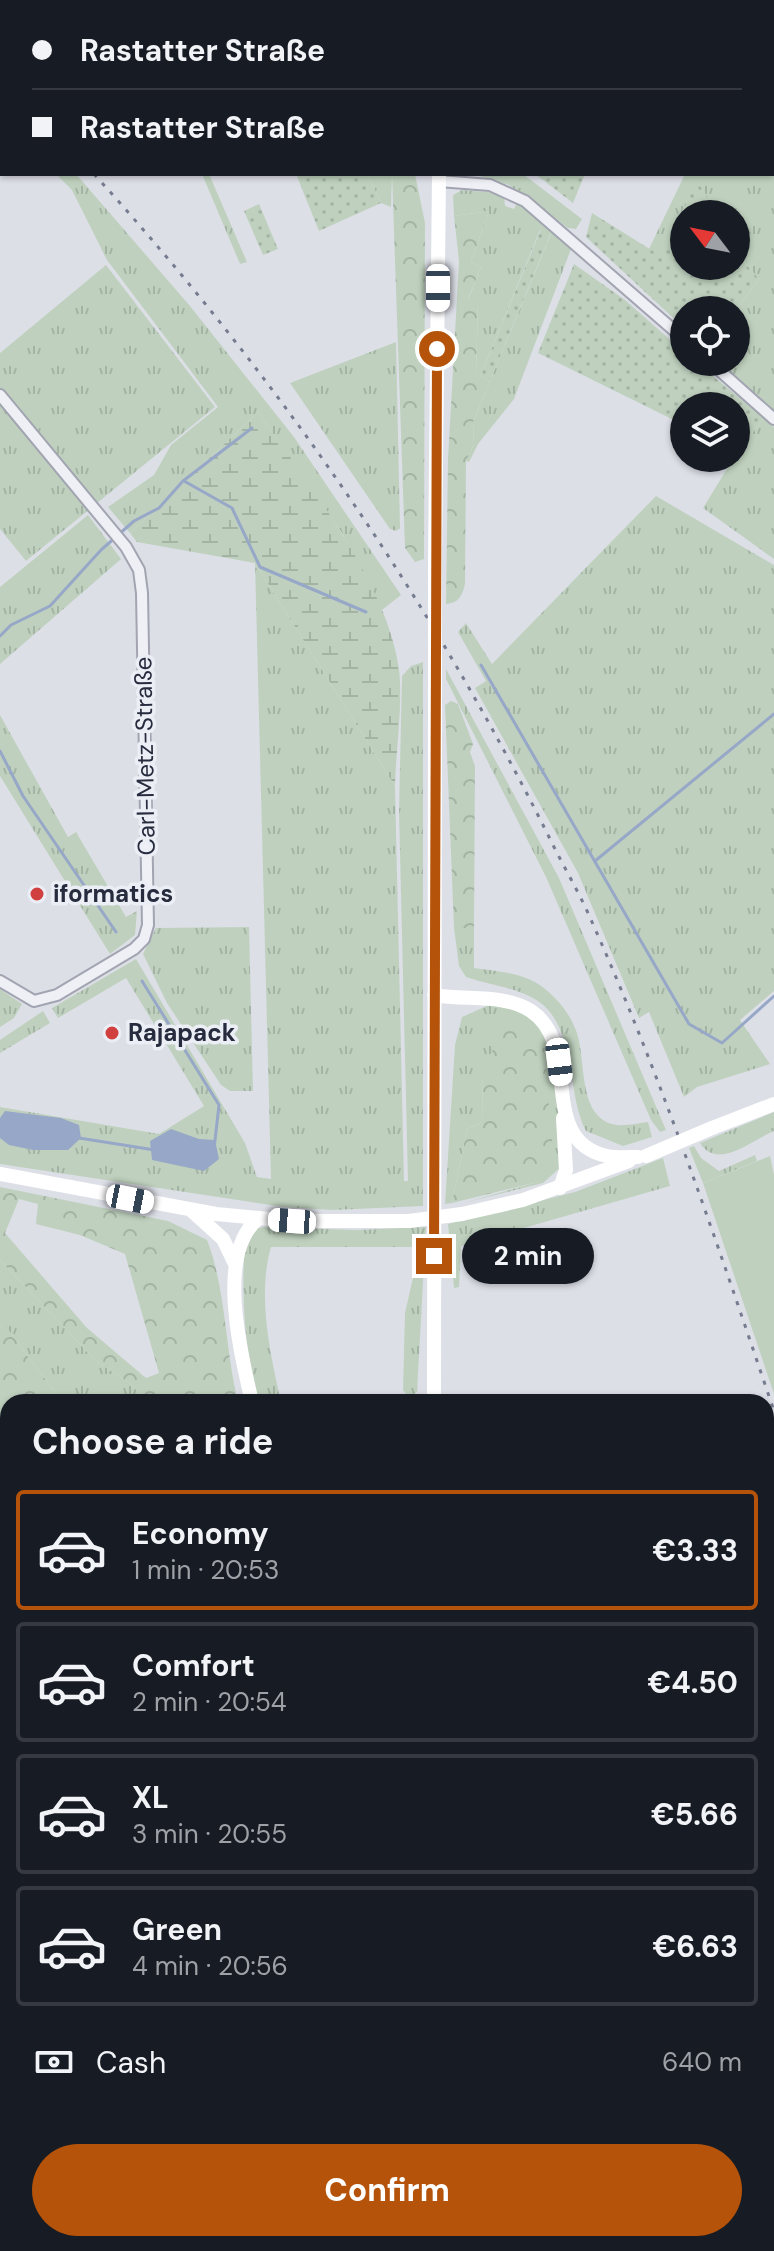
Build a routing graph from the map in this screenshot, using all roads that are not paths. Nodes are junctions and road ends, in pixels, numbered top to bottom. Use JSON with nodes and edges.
{"nodes":[{"id":1,"x":439,"y":177,"type":"edge"},
{"id":2,"x":670,"y":327,"type":"edge"},
{"id":3,"x":726,"y":376,"type":"edge"},
{"id":4,"x":0,"y":395,"type":"edge"},
{"id":5,"x":774,"y":419,"type":"edge"},
{"id":6,"x":0,"y":981,"type":"edge"},
{"id":7,"x":434,"y":995,"type":"junction"},
{"id":8,"x":774,"y":1104,"type":"edge"},
{"id":9,"x":564,"y":1107,"type":"junction"},
{"id":10,"x":642,"y":1156,"type":"junction"},
{"id":11,"x":0,"y":1174,"type":"edge"},
{"id":12,"x":560,"y":1188,"type":"junction"},
{"id":13,"x":191,"y":1210,"type":"junction"},
{"id":14,"x":259,"y":1218,"type":"junction"},
{"id":15,"x":235,"y":1264,"type":"junction"},
{"id":16,"x":250,"y":1394,"type":"edge"},
{"id":17,"x":434,"y":1394,"type":"edge"}],
"edges":[{"from":1,"to":2,"type":"street"},
{"from":1,"to":7,"type":"main road","bridge":true},
{"from":3,"to":5,"type":"street"},
{"from":4,"to":6,"type":"street","name":"Carl-Metz-Straße"},
{"from":7,"to":9,"type":"main road"},
{"from":7,"to":17,"type":"main road"},
{"from":8,"to":10,"type":"main road","bridge":true},
{"from":9,"to":10,"type":"main road"},
{"from":9,"to":12,"type":"main road"},
{"from":10,"to":12,"type":"main road"},
{"from":11,"to":13,"type":"main road"},
{"from":12,"to":14,"type":"main road","bridge":true},
{"from":13,"to":14,"type":"main road"},
{"from":13,"to":15,"type":"main road"},
{"from":14,"to":15,"type":"main road"},
{"from":15,"to":16,"type":"main road"}]}
